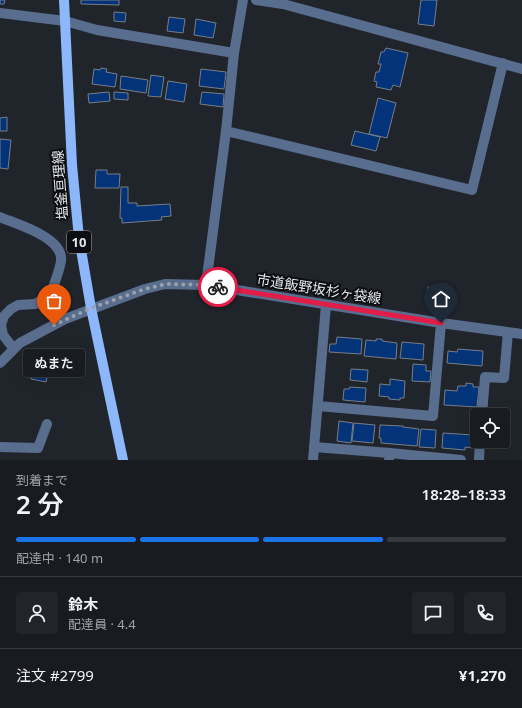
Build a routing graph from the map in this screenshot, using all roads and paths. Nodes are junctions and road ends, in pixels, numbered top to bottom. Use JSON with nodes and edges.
{"nodes":[{"id":1,"x":64,"y":0,"type":"edge"},
{"id":2,"x":243,"y":0,"type":"edge"},
{"id":3,"x":256,"y":0,"type":"edge"},
{"id":4,"x":0,"y":13,"type":"edge"},
{"id":5,"x":65,"y":21,"type":"junction"},
{"id":6,"x":234,"y":53,"type":"junction"},
{"id":7,"x":503,"y":63,"type":"junction"},
{"id":8,"x":522,"y":69,"type":"edge"},
{"id":9,"x":226,"y":131,"type":"junction"},
{"id":10,"x":0,"y":217,"type":"edge"},
{"id":11,"x":206,"y":285,"type":"junction"},
{"id":12,"x":326,"y":304,"type":"junction"},
{"id":13,"x":91,"y":308,"type":"junction"},
{"id":14,"x":441,"y":323,"type":"junction"},
{"id":15,"x":508,"y":332,"type":"junction"},
{"id":16,"x":522,"y":334,"type":"edge"},
{"id":17,"x":14,"y":349,"type":"junction"},
{"id":18,"x":0,"y":363,"type":"edge"},
{"id":19,"x":318,"y":406,"type":"junction"},
{"id":20,"x":483,"y":408,"type":"edge"},
{"id":21,"x":47,"y":424,"type":"dead end"},
{"id":22,"x":0,"y":447,"type":"edge"},
{"id":23,"x":314,"y":447,"type":"junction"},
{"id":24,"x":480,"y":448,"type":"edge"},
{"id":25,"x":389,"y":457,"type":"edge"},
{"id":26,"x":123,"y":460,"type":"edge"},
{"id":27,"x":313,"y":460,"type":"edge"},
{"id":28,"x":461,"y":460,"type":"edge"},
{"id":29,"x":479,"y":460,"type":"edge"}],
"edges":[{"from":1,"to":5,"type":"main road","name":"塩釜亘理線","number":"10"},
{"from":2,"to":6,"type":"street"},
{"from":3,"to":7,"type":"street"},
{"from":4,"to":5,"type":"street"},
{"from":5,"to":6,"type":"street"},
{"from":5,"to":13,"type":"main road","name":"塩釜亘理線","number":"10"},
{"from":6,"to":9,"type":"street"},
{"from":7,"to":8,"type":"street"},
{"from":7,"to":9,"type":"street"},
{"from":9,"to":11,"type":"street"},
{"from":10,"to":17,"type":"street"},
{"from":11,"to":12,"type":"street","name":"市道飯野坂杉ヶ袋線"},
{"from":11,"to":13,"type":"street","name":"市道飯野坂杉ヶ袋線"},
{"from":12,"to":14,"type":"street","name":"市道飯野坂杉ヶ袋線"},
{"from":12,"to":19,"type":"street"},
{"from":13,"to":17,"type":"street","name":"市道飯野坂杉ヶ袋線"},
{"from":13,"to":26,"type":"main road","name":"塩釜亘理線","number":"10"},
{"from":14,"to":15,"type":"street","name":"市道飯野坂杉ヶ袋線"},
{"from":14,"to":19,"type":"street"},
{"from":15,"to":16,"type":"street","name":"市道飯野坂杉ヶ袋線"},
{"from":15,"to":20,"type":"street"},
{"from":17,"to":18,"type":"street","name":"市道飯野坂杉ヶ袋線"},
{"from":19,"to":23,"type":"street"},
{"from":21,"to":22,"type":"street"},
{"from":23,"to":25,"type":"street"},
{"from":23,"to":27,"type":"street"},
{"from":24,"to":29,"type":"street"},
{"from":25,"to":28,"type":"street"}]}
